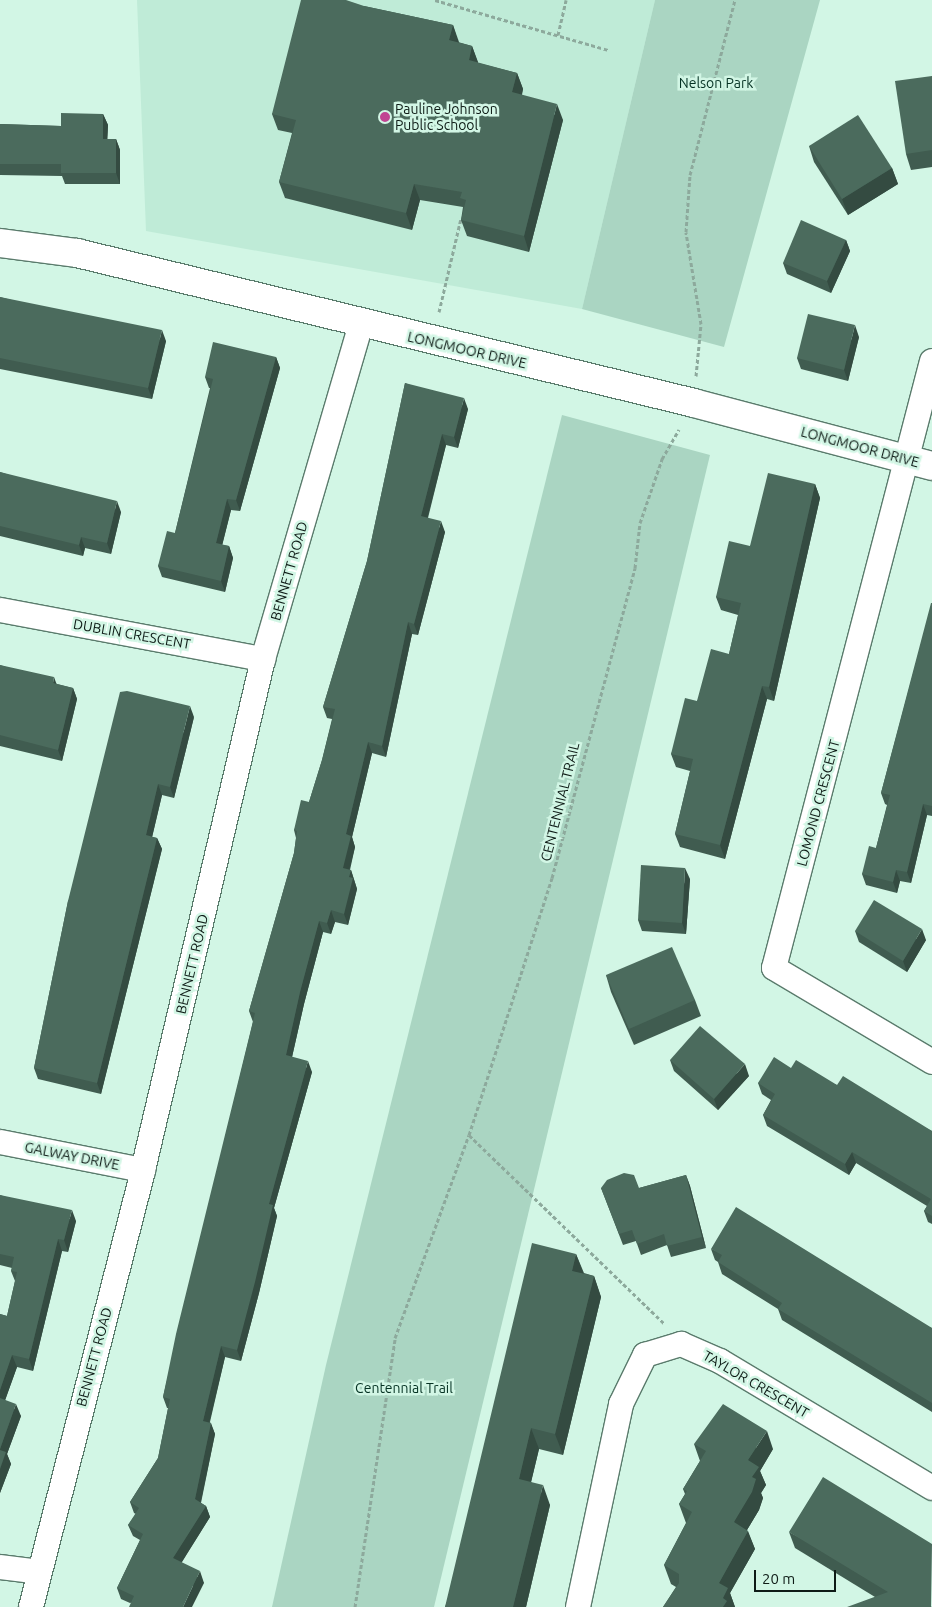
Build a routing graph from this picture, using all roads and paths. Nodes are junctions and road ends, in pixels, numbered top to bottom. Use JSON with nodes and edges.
{"nodes":[{"id":1,"x":436,"y":0,"type":"edge"},
{"id":2,"x":566,"y":0,"type":"edge"},
{"id":3,"x":735,"y":0,"type":"edge"},
{"id":4,"x":558,"y":35,"type":"junction"},
{"id":5,"x":608,"y":50,"type":"dead end"},
{"id":6,"x":463,"y":210,"type":"edge"},
{"id":7,"x":0,"y":243,"type":"edge"},
{"id":8,"x":361,"y":324,"type":"junction"},
{"id":9,"x":432,"y":342,"type":"junction"},
{"id":10,"x":932,"y":361,"type":"edge"},
{"id":11,"x":694,"y":403,"type":"junction"},
{"id":12,"x":920,"y":463,"type":"edge"},
{"id":13,"x":0,"y":610,"type":"edge"},
{"id":14,"x":263,"y":659,"type":"junction"},
{"id":15,"x":932,"y":1062,"type":"edge"},
{"id":16,"x":468,"y":1135,"type":"junction"},
{"id":17,"x":0,"y":1142,"type":"edge"},
{"id":18,"x":143,"y":1170,"type":"junction"},
{"id":19,"x":681,"y":1344,"type":"junction"},
{"id":20,"x":932,"y":1488,"type":"edge"},
{"id":21,"x":0,"y":1567,"type":"edge"},
{"id":22,"x":38,"y":1572,"type":"junction"},
{"id":23,"x":31,"y":1607,"type":"edge"},
{"id":24,"x":355,"y":1607,"type":"edge"},
{"id":25,"x":578,"y":1607,"type":"edge"}],
"edges":[{"from":1,"to":4,"type":"path"},
{"from":2,"to":4,"type":"path"},
{"from":3,"to":11,"type":"path","name":"CENTENNIAL TRAIL"},
{"from":4,"to":5,"type":"path"},
{"from":6,"to":9,"type":"path"},
{"from":7,"to":8,"type":"street","name":"LONGMOOR DRIVE"},
{"from":8,"to":9,"type":"street","name":"LONGMOOR DRIVE"},
{"from":8,"to":14,"type":"street","name":"BENNETT ROAD"},
{"from":9,"to":11,"type":"street","name":"LONGMOOR DRIVE"},
{"from":10,"to":12,"type":"street"},
{"from":11,"to":12,"type":"street","name":"LONGMOOR DRIVE"},
{"from":11,"to":16,"type":"path","name":"CENTENNIAL TRAIL"},
{"from":12,"to":15,"type":"street","name":"LOMOND CRESCENT"},
{"from":13,"to":14,"type":"street","name":"DUBLIN CRESCENT"},
{"from":14,"to":18,"type":"street","name":"BENNETT ROAD"},
{"from":16,"to":19,"type":"path"},
{"from":16,"to":24,"type":"path","name":"CENTENNIAL TRAIL"},
{"from":17,"to":18,"type":"street","name":"GALWAY DRIVE"},
{"from":18,"to":22,"type":"street","name":"BENNETT ROAD"},
{"from":19,"to":20,"type":"street","name":"TAYLOR CRESCENT"},
{"from":19,"to":25,"type":"street"},
{"from":21,"to":22,"type":"street"},
{"from":22,"to":23,"type":"street","name":"BENNETT ROAD"}]}
